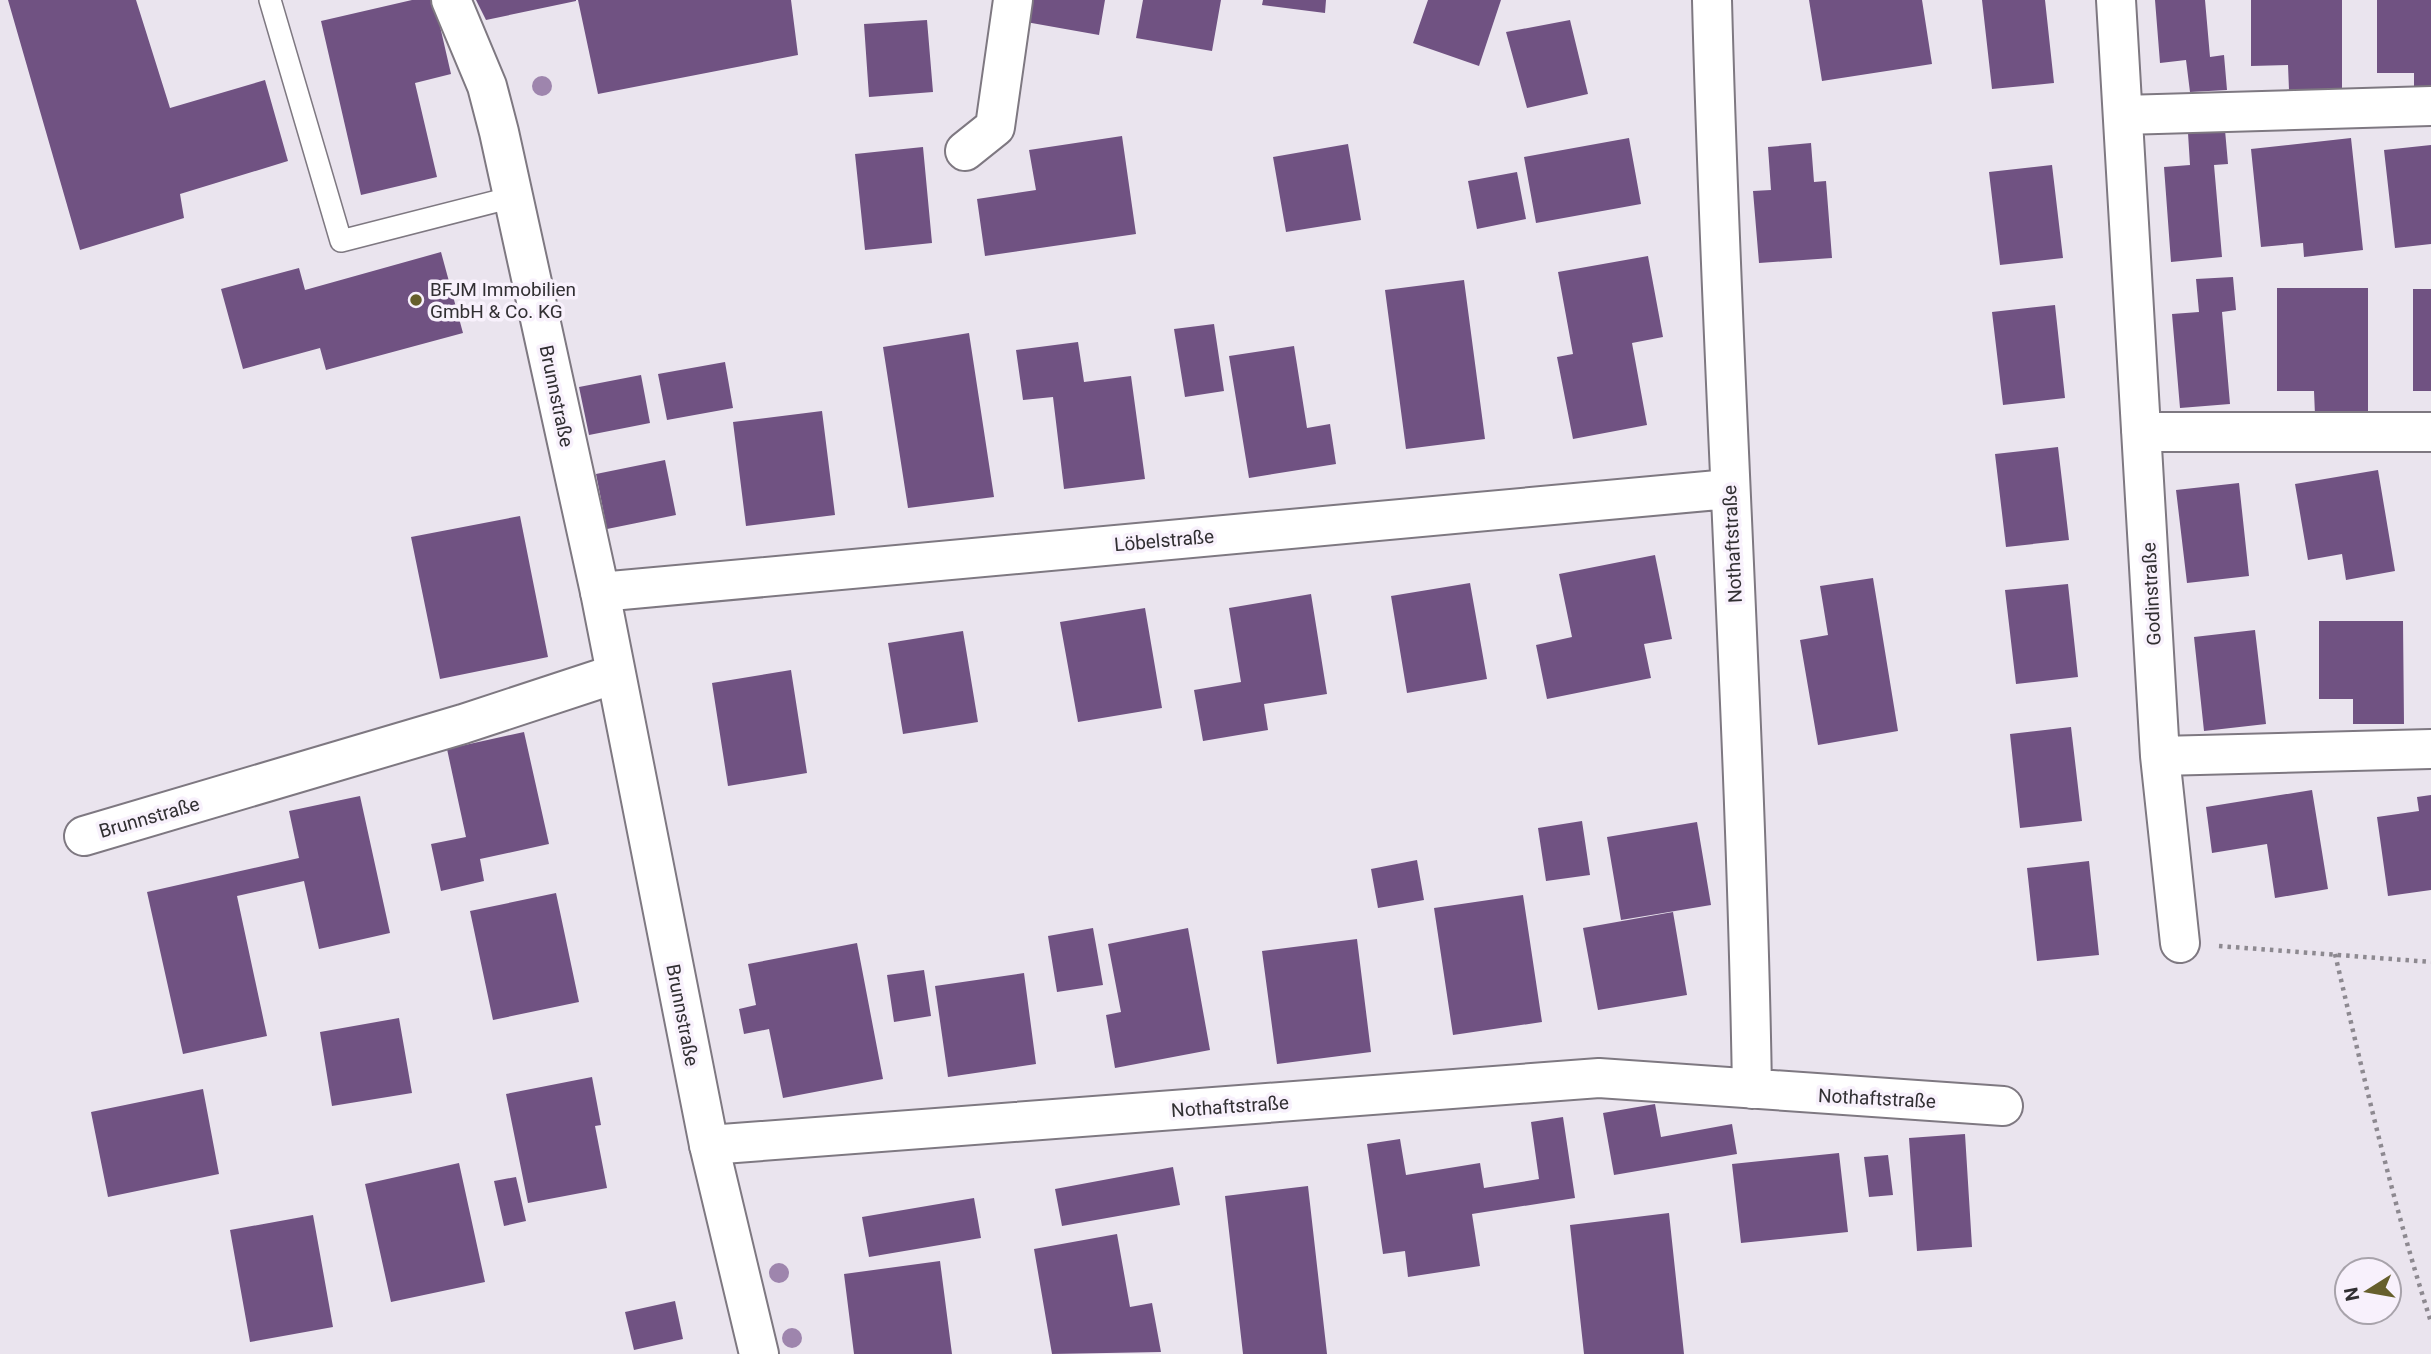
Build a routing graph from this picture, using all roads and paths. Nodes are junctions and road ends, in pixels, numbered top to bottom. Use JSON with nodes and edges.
{"nodes":[{"id":1,"x":270,"y":0,"type":"edge"},
{"id":2,"x":451,"y":0,"type":"edge"},
{"id":3,"x":1013,"y":0,"type":"edge"},
{"id":4,"x":1713,"y":0,"type":"edge"},
{"id":5,"x":2116,"y":0,"type":"edge"},
{"id":6,"x":2431,"y":106,"type":"edge"},
{"id":7,"x":2123,"y":115,"type":"junction"},
{"id":8,"x":965,"y":151,"type":"dead end"},
{"id":9,"x":513,"y":197,"type":"junction"},
{"id":10,"x":2141,"y":432,"type":"junction"},
{"id":11,"x":2431,"y":432,"type":"edge"},
{"id":12,"x":1729,"y":489,"type":"junction"},
{"id":13,"x":600,"y":592,"type":"junction"},
{"id":14,"x":615,"y":674,"type":"junction"},
{"id":15,"x":2431,"y":749,"type":"edge"},
{"id":16,"x":2160,"y":757,"type":"junction"},
{"id":17,"x":84,"y":836,"type":"dead end"},
{"id":18,"x":2180,"y":943,"type":"joint"},
{"id":19,"x":2336,"y":954,"type":"junction"},
{"id":20,"x":2431,"y":962,"type":"edge"},
{"id":21,"x":1752,"y":1089,"type":"junction"},
{"id":22,"x":2003,"y":1106,"type":"dead end"},
{"id":23,"x":709,"y":1145,"type":"junction"},
{"id":24,"x":2431,"y":1322,"type":"edge"},
{"id":25,"x":759,"y":1354,"type":"edge"}],
"edges":[{"from":1,"to":9,"type":"lane"},
{"from":2,"to":9,"type":"street","name":"Brunnstraße"},
{"from":3,"to":8,"type":"street"},
{"from":4,"to":12,"type":"street","name":"Nothaftstraße"},
{"from":5,"to":7,"type":"street","name":"Godinstraße"},
{"from":6,"to":7,"type":"street"},
{"from":7,"to":10,"type":"street","name":"Godinstraße"},
{"from":9,"to":13,"type":"street","name":"Brunnstraße"},
{"from":10,"to":11,"type":"street"},
{"from":10,"to":16,"type":"street","name":"Godinstraße"},
{"from":12,"to":13,"type":"street","name":"Löbelstraße"},
{"from":12,"to":21,"type":"street","name":"Nothaftstraße"},
{"from":13,"to":14,"type":"street","name":"Brunnstraße"},
{"from":14,"to":17,"type":"street","name":"Brunnstraße"},
{"from":14,"to":23,"type":"street","name":"Brunnstraße"},
{"from":15,"to":16,"type":"street"},
{"from":16,"to":18,"type":"street","name":"Godinstraße"},
{"from":18,"to":19,"type":"path"},
{"from":19,"to":20,"type":"path"},
{"from":19,"to":24,"type":"path"},
{"from":21,"to":22,"type":"street","name":"Nothaftstraße"},
{"from":21,"to":23,"type":"street","name":"Nothaftstraße"},
{"from":23,"to":25,"type":"street","name":"Brunnstraße"}]}
